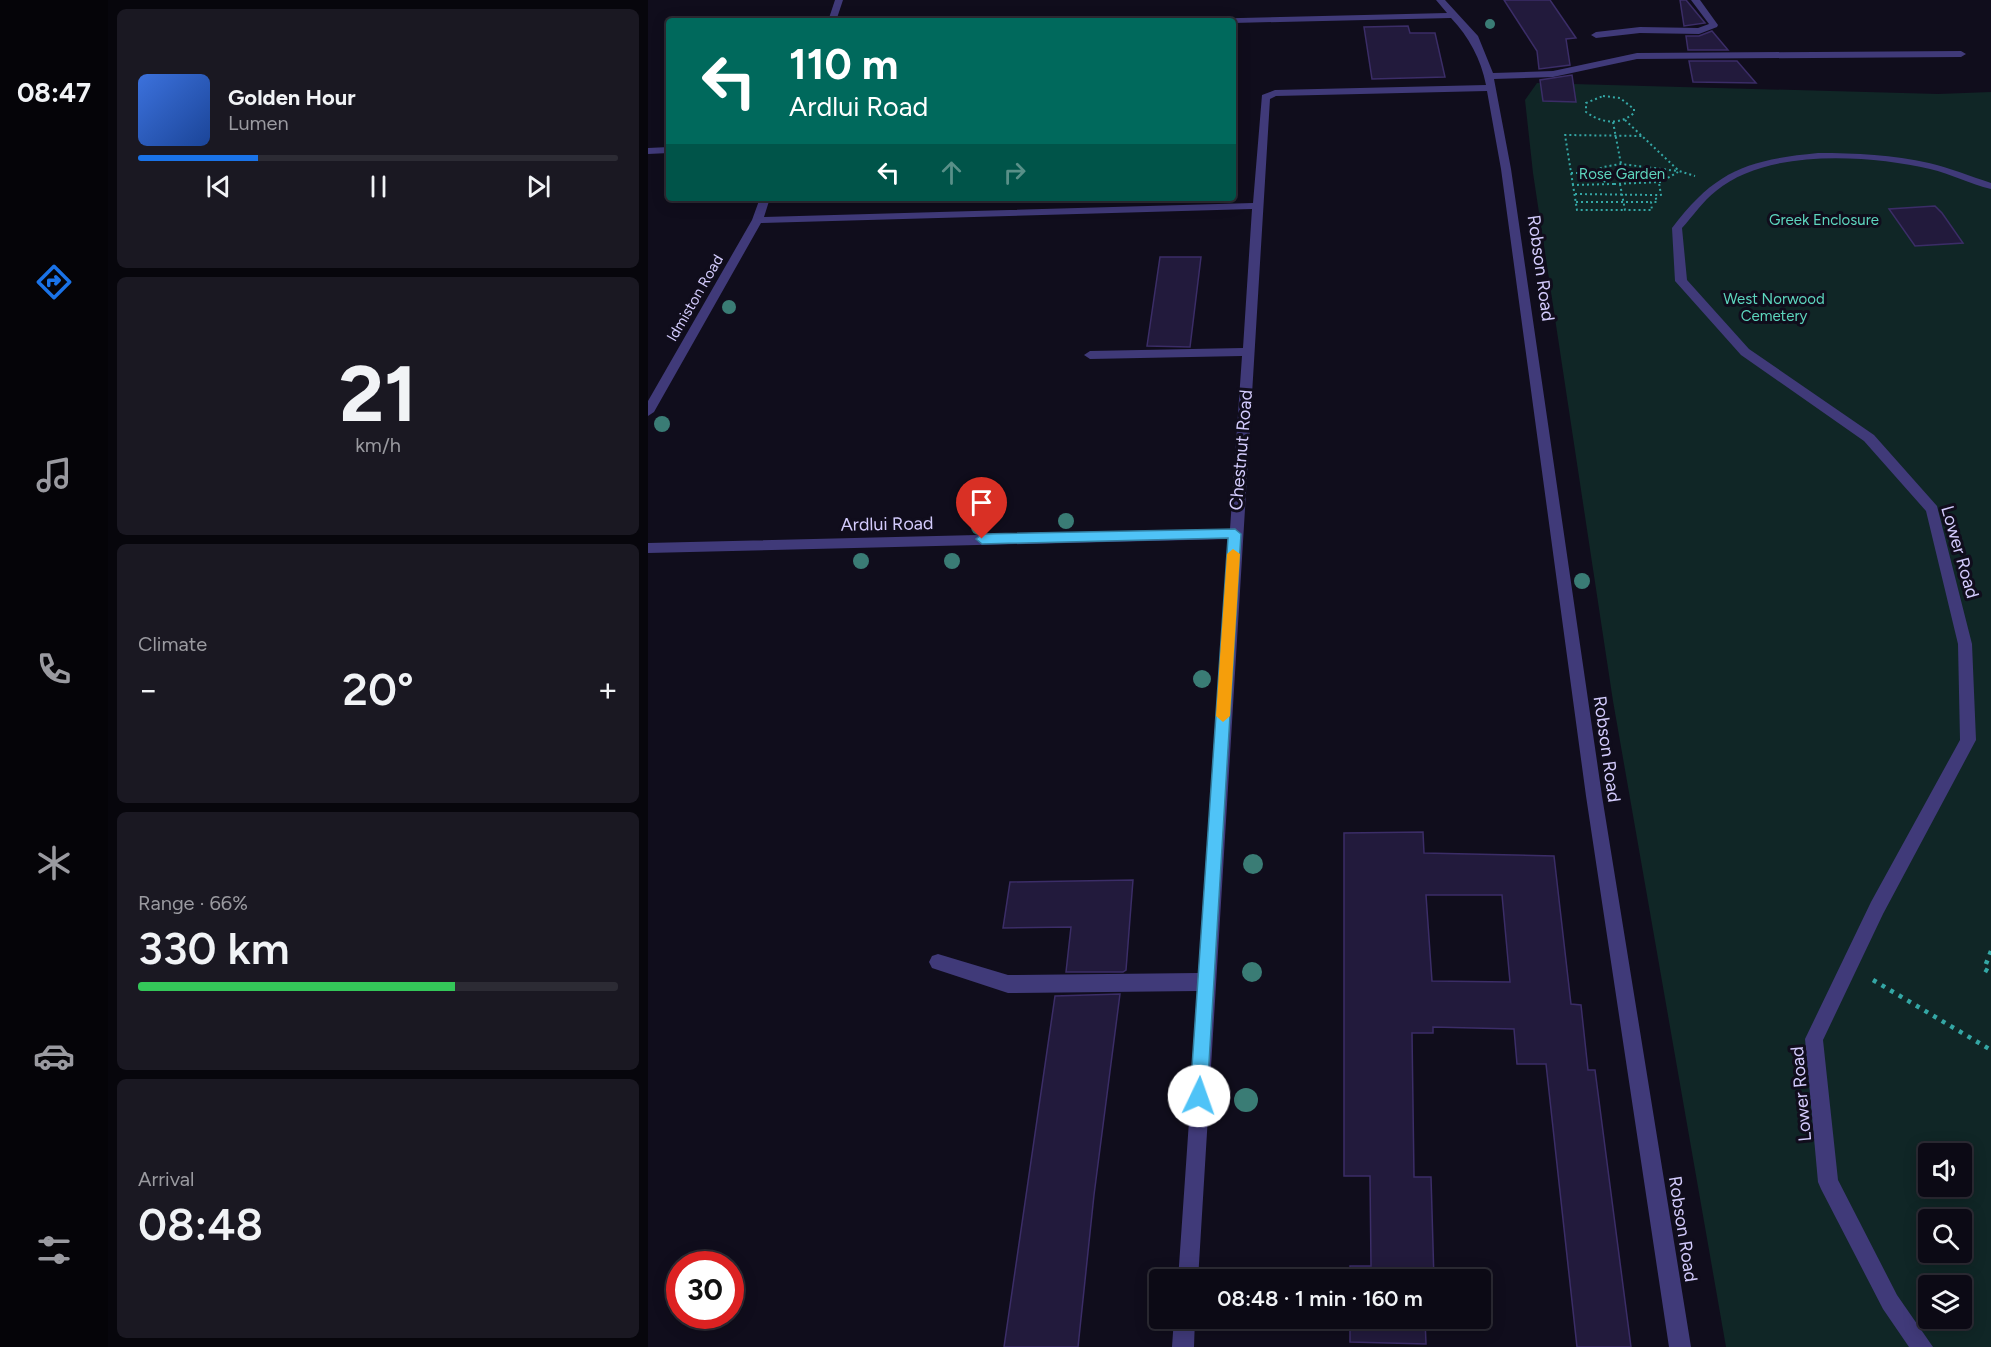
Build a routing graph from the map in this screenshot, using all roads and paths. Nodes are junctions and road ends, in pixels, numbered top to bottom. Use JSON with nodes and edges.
{"nodes":[{"id":1,"x":839,"y":0,"type":"edge"},
{"id":2,"x":1440,"y":0,"type":"edge"},
{"id":3,"x":1695,"y":0,"type":"edge"},
{"id":4,"x":1454,"y":15,"type":"junction"},
{"id":5,"x":833,"y":18,"type":"edge"},
{"id":6,"x":1236,"y":20,"type":"edge"},
{"id":7,"x":1596,"y":35,"type":"dead end"},
{"id":8,"x":1961,"y":54,"type":"dead end"},
{"id":9,"x":1490,"y":82,"type":"junction"},
{"id":10,"x":1625,"y":120,"type":"junction"},
{"id":11,"x":1613,"y":122,"type":"junction"},
{"id":12,"x":1616,"y":136,"type":"junction"},
{"id":13,"x":1642,"y":136,"type":"junction"},
{"id":14,"x":666,"y":150,"type":"edge"},
{"id":15,"x":648,"y":151,"type":"edge"},
{"id":16,"x":1622,"y":164,"type":"junction"},
{"id":17,"x":1679,"y":171,"type":"junction"},
{"id":18,"x":1570,"y":173,"type":"junction"},
{"id":19,"x":1591,"y":173,"type":"junction"},
{"id":20,"x":1659,"y":183,"type":"junction"},
{"id":21,"x":1614,"y":184,"type":"junction"},
{"id":22,"x":1620,"y":184,"type":"junction"},
{"id":23,"x":1573,"y":185,"type":"junction"},
{"id":24,"x":1718,"y":185,"type":"junction"},
{"id":25,"x":1991,"y":186,"type":"edge"},
{"id":26,"x":1575,"y":194,"type":"junction"},
{"id":27,"x":1622,"y":194,"type":"junction"},
{"id":28,"x":1655,"y":195,"type":"junction"},
{"id":29,"x":764,"y":201,"type":"edge"},
{"id":30,"x":1576,"y":202,"type":"junction"},
{"id":31,"x":1623,"y":202,"type":"junction"},
{"id":32,"x":1650,"y":202,"type":"junction"},
{"id":33,"x":1258,"y":206,"type":"junction"},
{"id":34,"x":1625,"y":210,"type":"junction"},
{"id":35,"x":757,"y":220,"type":"junction"},
{"id":36,"x":1249,"y":352,"type":"junction"},
{"id":37,"x":1090,"y":355,"type":"dead end"},
{"id":38,"x":648,"y":412,"type":"edge"},
{"id":39,"x":1235,"y":534,"type":"junction"},
{"id":40,"x":648,"y":548,"type":"edge"},
{"id":41,"x":1991,"y":951,"type":"edge"},
{"id":42,"x":938,"y":962,"type":"dead end"},
{"id":43,"x":1849,"y":966,"type":"junction"},
{"id":44,"x":1991,"y":974,"type":"edge"},
{"id":45,"x":1205,"y":982,"type":"junction"},
{"id":46,"x":1991,"y":1050,"type":"edge"},
{"id":47,"x":1189,"y":1269,"type":"edge"},
{"id":48,"x":1185,"y":1329,"type":"edge"},
{"id":49,"x":1184,"y":1347,"type":"edge"},
{"id":50,"x":1680,"y":1347,"type":"edge"},
{"id":51,"x":1922,"y":1347,"type":"edge"}],
"edges":[{"from":1,"to":5,"type":"street"},
{"from":2,"to":4,"type":"street","name":"Robson Road"},
{"from":3,"to":7,"type":"street"},
{"from":4,"to":6,"type":"street"},
{"from":4,"to":9,"type":"street","name":"Robson Road"},
{"from":8,"to":9,"type":"street"},
{"from":9,"to":33,"type":"street","name":"Chestnut Road"},
{"from":9,"to":50,"type":"street","name":"Robson Road"},
{"from":10,"to":11,"type":"path"},
{"from":10,"to":11,"type":"path"},
{"from":10,"to":13,"type":"path"},
{"from":11,"to":12,"type":"path"},
{"from":12,"to":13,"type":"path"},
{"from":12,"to":16,"type":"path"},
{"from":12,"to":18,"type":"path"},
{"from":13,"to":17,"type":"path"},
{"from":14,"to":15,"type":"street"},
{"from":16,"to":17,"type":"path"},
{"from":16,"to":19,"type":"path"},
{"from":17,"to":20,"type":"path"},
{"from":17,"to":24,"type":"path"},
{"from":18,"to":19,"type":"path"},
{"from":18,"to":23,"type":"path"},
{"from":19,"to":21,"type":"path"},
{"from":20,"to":22,"type":"path"},
{"from":20,"to":28,"type":"path"},
{"from":21,"to":22,"type":"path"},
{"from":21,"to":23,"type":"path"},
{"from":22,"to":27,"type":"path"},
{"from":23,"to":26,"type":"path"},
{"from":24,"to":25,"type":"street","name":"Lower Road"},
{"from":24,"to":43,"type":"street","name":"Lower Road"},
{"from":26,"to":27,"type":"path"},
{"from":26,"to":30,"type":"path"},
{"from":27,"to":28,"type":"path"},
{"from":27,"to":31,"type":"path"},
{"from":28,"to":32,"type":"path"},
{"from":29,"to":35,"type":"street","name":"Idmiston Road"},
{"from":30,"to":31,"type":"path"},
{"from":30,"to":34,"type":"path"},
{"from":31,"to":32,"type":"path"},
{"from":31,"to":34,"type":"path"},
{"from":32,"to":34,"type":"path"},
{"from":33,"to":35,"type":"street"},
{"from":33,"to":36,"type":"street","name":"Chestnut Road"},
{"from":35,"to":38,"type":"street","name":"Idmiston Road"},
{"from":36,"to":37,"type":"street"},
{"from":36,"to":39,"type":"street","name":"Chestnut Road"},
{"from":39,"to":40,"type":"street","name":"Ardlui Road"},
{"from":39,"to":45,"type":"street","name":"Chestnut Road"},
{"from":41,"to":44,"type":"path"},
{"from":42,"to":45,"type":"street"},
{"from":43,"to":46,"type":"path"},
{"from":43,"to":51,"type":"street","name":"Lower Road"},
{"from":45,"to":47,"type":"street","name":"Chestnut Road"},
{"from":48,"to":49,"type":"street"}]}
